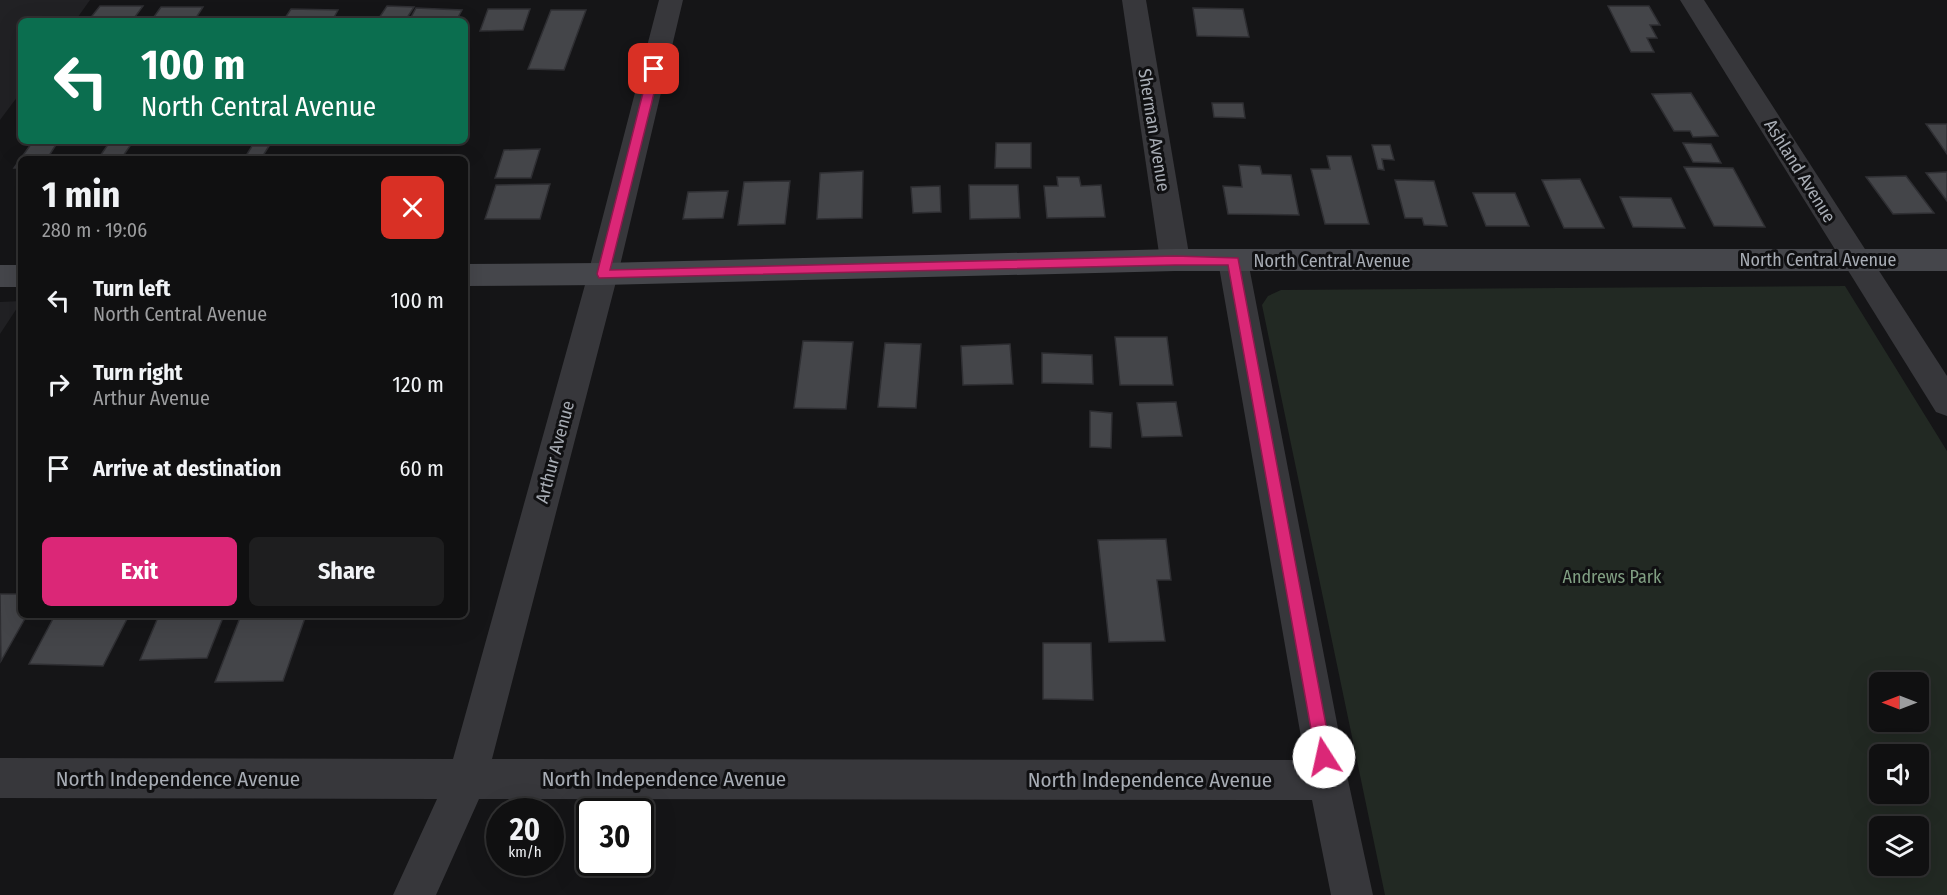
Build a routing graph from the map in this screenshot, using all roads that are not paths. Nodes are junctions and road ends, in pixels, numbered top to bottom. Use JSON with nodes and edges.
{"nodes":[{"id":1,"x":671,"y":0,"type":"edge"},
{"id":2,"x":1134,"y":0,"type":"edge"},
{"id":3,"x":1692,"y":0,"type":"edge"},
{"id":4,"x":1856,"y":259,"type":"junction"},
{"id":5,"x":1175,"y":260,"type":"junction"},
{"id":6,"x":1947,"y":260,"type":"edge"},
{"id":7,"x":1233,"y":261,"type":"junction"},
{"id":8,"x":603,"y":274,"type":"junction"},
{"id":9,"x":468,"y":275,"type":"edge"},
{"id":10,"x":0,"y":276,"type":"edge"},
{"id":11,"x":18,"y":276,"type":"edge"},
{"id":12,"x":1947,"y":403,"type":"edge"},
{"id":13,"x":0,"y":778,"type":"edge"},
{"id":14,"x":467,"y":779,"type":"junction"},
{"id":15,"x":1328,"y":780,"type":"junction"},
{"id":16,"x":414,"y":895,"type":"edge"},
{"id":17,"x":1352,"y":895,"type":"edge"}],
"edges":[{"from":1,"to":8,"type":"street","name":"Arthur Avenue"},
{"from":2,"to":5,"type":"street","name":"Sherman Avenue"},
{"from":3,"to":4,"type":"street","name":"Ashland Avenue"},
{"from":4,"to":6,"type":"main road","name":"North Central Avenue"},
{"from":4,"to":7,"type":"main road","name":"North Central Avenue"},
{"from":4,"to":12,"type":"street","name":"Ashland Avenue"},
{"from":5,"to":7,"type":"main road","name":"North Central Avenue"},
{"from":5,"to":8,"type":"main road","name":"North Central Avenue"},
{"from":7,"to":15,"type":"street"},
{"from":8,"to":9,"type":"main road","name":"North Central Avenue"},
{"from":8,"to":14,"type":"street","name":"Arthur Avenue"},
{"from":10,"to":11,"type":"main road"},
{"from":13,"to":14,"type":"street","name":"North Independence Avenue"},
{"from":14,"to":15,"type":"street","name":"North Independence Avenue"},
{"from":14,"to":16,"type":"street","name":"Arthur Avenue"},
{"from":15,"to":17,"type":"street"}]}
